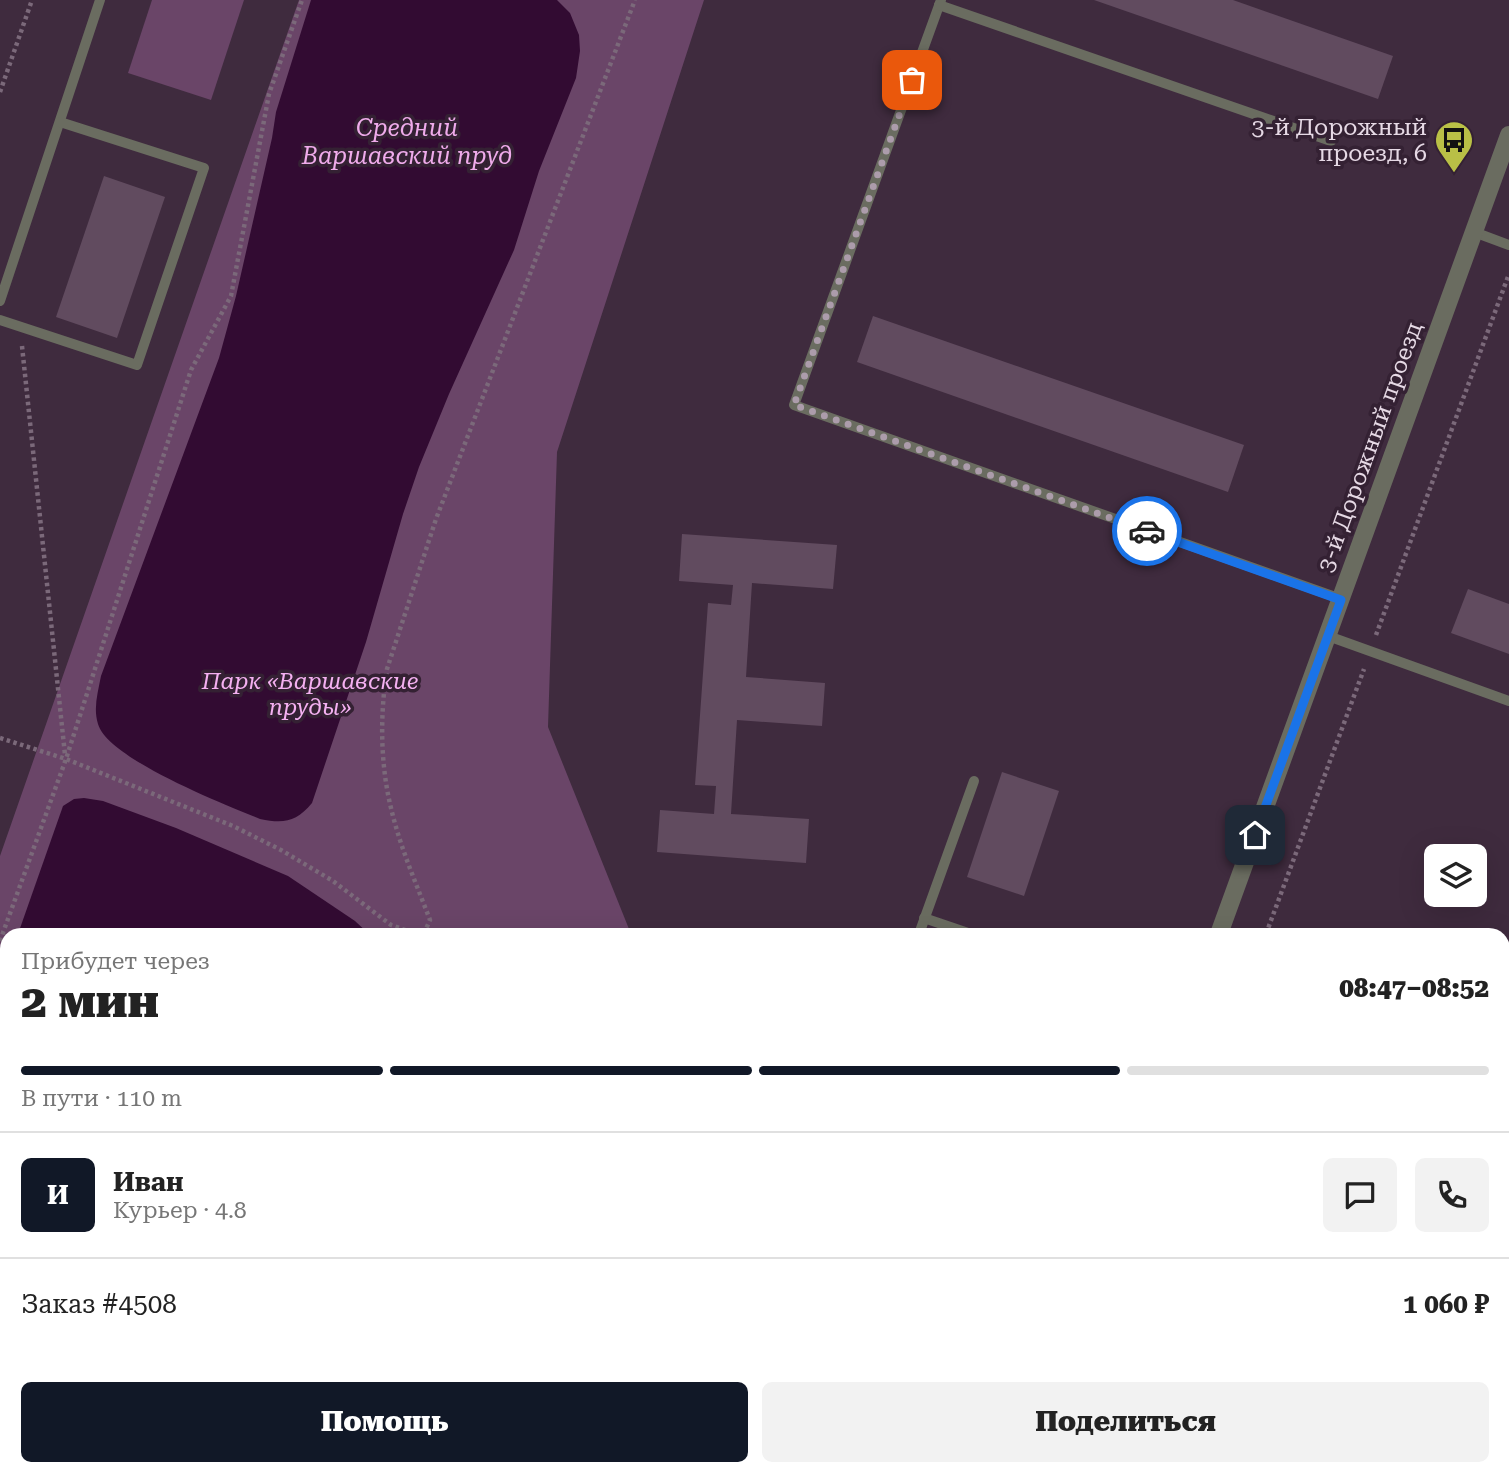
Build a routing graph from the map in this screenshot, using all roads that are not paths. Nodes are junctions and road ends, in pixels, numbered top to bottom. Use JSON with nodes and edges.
{"nodes":[{"id":1,"x":100,"y":0,"type":"edge"},
{"id":2,"x":940,"y":2,"type":"edge"},
{"id":3,"x":60,"y":122,"type":"junction"},
{"id":4,"x":1509,"y":135,"type":"edge"},
{"id":5,"x":1331,"y":141,"type":"dead end"},
{"id":6,"x":1474,"y":232,"type":"junction"},
{"id":7,"x":1509,"y":245,"type":"edge"},
{"id":8,"x":4,"y":279,"type":"edge"},
{"id":9,"x":0,"y":301,"type":"edge"},
{"id":10,"x":0,"y":320,"type":"edge"},
{"id":11,"x":1341,"y":600,"type":"junction"},
{"id":12,"x":1328,"y":636,"type":"junction"},
{"id":13,"x":1509,"y":701,"type":"edge"},
{"id":14,"x":974,"y":781,"type":"dead end"},
{"id":15,"x":924,"y":918,"type":"junction"},
{"id":16,"x":921,"y":928,"type":"edge"},
{"id":17,"x":953,"y":928,"type":"edge"},
{"id":18,"x":1221,"y":928,"type":"edge"}],
"edges":[{"from":1,"to":3,"type":"lane"},
{"from":2,"to":5,"type":"lane"},
{"from":2,"to":11,"type":"lane"},
{"from":3,"to":8,"type":"lane"},
{"from":3,"to":10,"type":"lane"},
{"from":4,"to":6,"type":"street","name":"3-й Дорожный проезд"},
{"from":6,"to":7,"type":"lane"},
{"from":6,"to":11,"type":"street","name":"3-й Дорожный проезд"},
{"from":8,"to":9,"type":"lane"},
{"from":11,"to":12,"type":"street","name":"3-й Дорожный проезд"},
{"from":12,"to":13,"type":"lane"},
{"from":12,"to":18,"type":"street","name":"3-й Дорожный проезд"},
{"from":14,"to":15,"type":"lane"},
{"from":15,"to":16,"type":"lane"},
{"from":15,"to":17,"type":"lane"}]}
